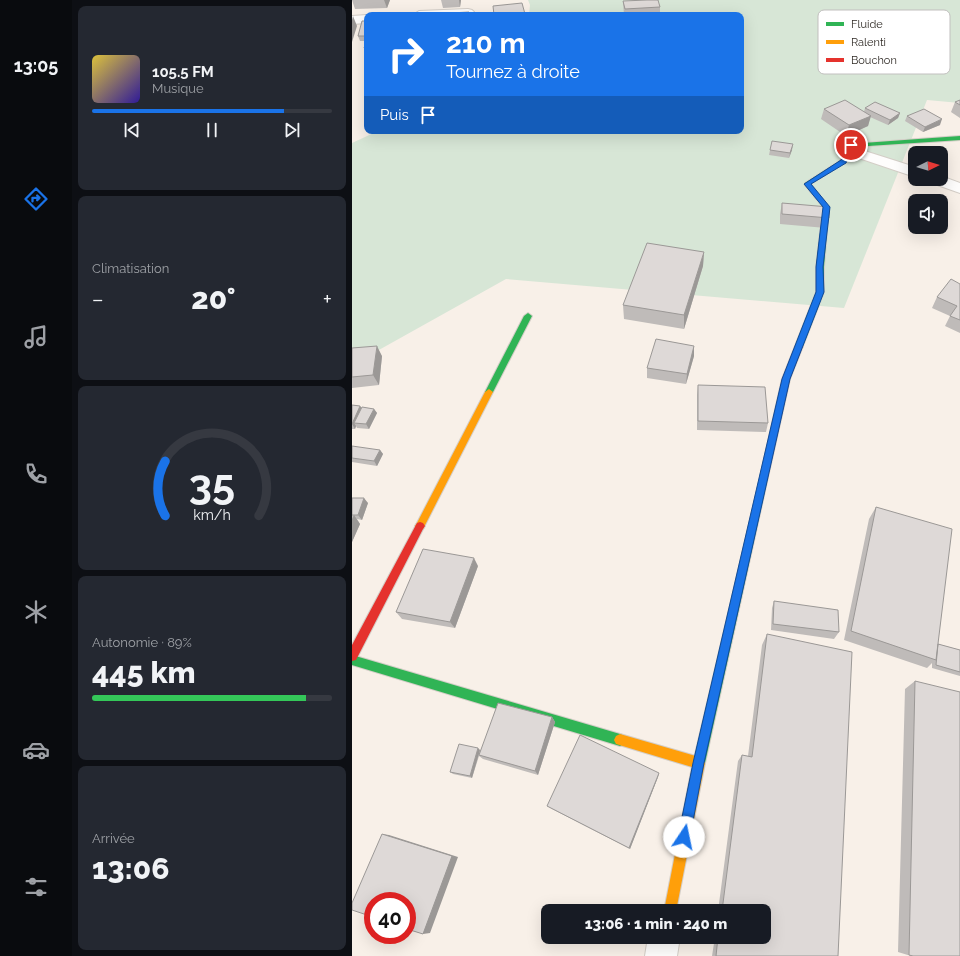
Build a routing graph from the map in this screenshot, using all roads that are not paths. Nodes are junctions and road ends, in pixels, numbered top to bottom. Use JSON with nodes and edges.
{"nodes":[{"id":1,"x":364,"y":19,"type":"edge"},
{"id":2,"x":352,"y":20,"type":"edge"},
{"id":3,"x":960,"y":138,"type":"edge"},
{"id":4,"x":849,"y":150,"type":"junction"},
{"id":5,"x":908,"y":170,"type":"edge"},
{"id":6,"x":948,"y":184,"type":"edge"},
{"id":7,"x":960,"y":188,"type":"edge"},
{"id":8,"x":528,"y":316,"type":"dead end"},
{"id":9,"x":352,"y":656,"type":"edge"},
{"id":10,"x":352,"y":660,"type":"edge"},
{"id":11,"x":698,"y":763,"type":"junction"},
{"id":12,"x":671,"y":904,"type":"edge"},
{"id":13,"x":663,"y":944,"type":"edge"},
{"id":14,"x":661,"y":956,"type":"edge"}],
"edges":[{"from":1,"to":2,"type":"street"},
{"from":3,"to":4,"type":"street"},
{"from":4,"to":5,"type":"street"},
{"from":4,"to":11,"type":"street"},
{"from":6,"to":7,"type":"street"},
{"from":8,"to":9,"type":"street"},
{"from":10,"to":11,"type":"street"},
{"from":11,"to":12,"type":"street"},
{"from":13,"to":14,"type":"street"}]}
